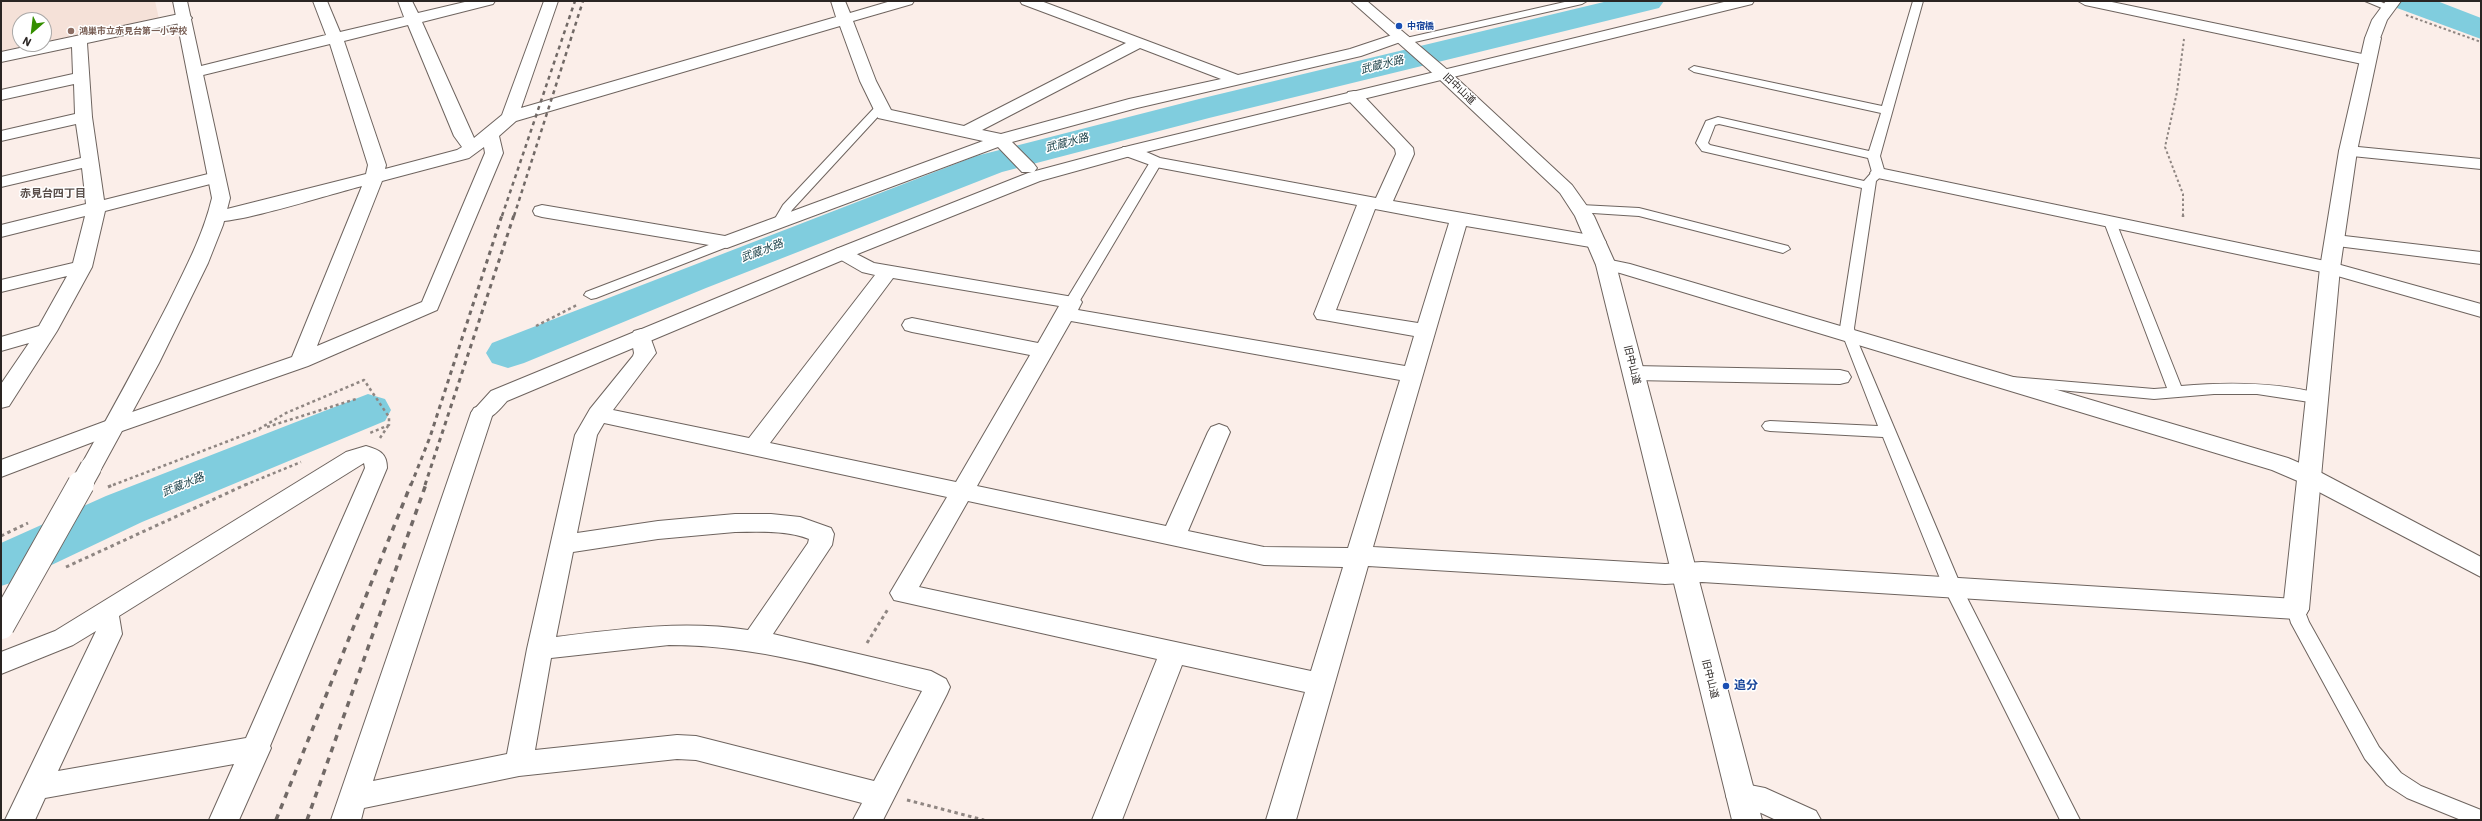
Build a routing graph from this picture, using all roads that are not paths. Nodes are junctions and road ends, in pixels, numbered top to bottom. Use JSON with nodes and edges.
{"nodes":[{"id":1,"x":320,"y":1,"type":"edge"},
{"id":2,"x":405,"y":1,"type":"edge"},
{"id":3,"x":488,"y":1,"type":"edge"},
{"id":4,"x":551,"y":1,"type":"edge"},
{"id":5,"x":838,"y":1,"type":"edge"},
{"id":6,"x":907,"y":1,"type":"edge"},
{"id":7,"x":1027,"y":1,"type":"edge"},
{"id":8,"x":1358,"y":1,"type":"edge"},
{"id":9,"x":1582,"y":1,"type":"edge"},
{"id":10,"x":1747,"y":1,"type":"edge"},
{"id":11,"x":1918,"y":1,"type":"edge"},
{"id":12,"x":2085,"y":1,"type":"edge"},
{"id":13,"x":2370,"y":1,"type":"edge"},
{"id":14,"x":2391,"y":5,"type":"edge"},
{"id":15,"x":182,"y":9,"type":"edge"},
{"id":16,"x":843,"y":19,"type":"junction"},
{"id":17,"x":413,"y":20,"type":"junction"},
{"id":18,"x":336,"y":40,"type":"junction"},
{"id":19,"x":79,"y":41,"type":"junction"},
{"id":20,"x":1405,"y":41,"type":"junction"},
{"id":21,"x":1141,"y":42,"type":"junction"},
{"id":22,"x":1,"y":57,"type":"edge"},
{"id":23,"x":2367,"y":60,"type":"junction"},
{"id":24,"x":1694,"y":69,"type":"dead end"},
{"id":25,"x":195,"y":72,"type":"junction"},
{"id":26,"x":1441,"y":72,"type":"junction"},
{"id":27,"x":82,"y":76,"type":"junction"},
{"id":28,"x":1236,"y":80,"type":"junction"},
{"id":29,"x":1,"y":94,"type":"edge"},
{"id":30,"x":1354,"y":96,"type":"junction"},
{"id":31,"x":881,"y":107,"type":"junction"},
{"id":32,"x":1888,"y":111,"type":"junction"},
{"id":33,"x":84,"y":117,"type":"junction"},
{"id":34,"x":510,"y":117,"type":"junction"},
{"id":35,"x":967,"y":130,"type":"junction"},
{"id":36,"x":490,"y":135,"type":"junction"},
{"id":37,"x":1,"y":136,"type":"edge"},
{"id":38,"x":1004,"y":142,"type":"junction"},
{"id":39,"x":472,"y":148,"type":"junction"},
{"id":40,"x":1129,"y":151,"type":"junction"},
{"id":41,"x":2348,"y":151,"type":"junction"},
{"id":42,"x":89,"y":161,"type":"junction"},
{"id":43,"x":1156,"y":162,"type":"junction"},
{"id":44,"x":2481,"y":164,"type":"edge"},
{"id":45,"x":1031,"y":172,"type":"junction"},
{"id":46,"x":1874,"y":172,"type":"junction"},
{"id":47,"x":216,"y":177,"type":"junction"},
{"id":48,"x":374,"y":178,"type":"junction"},
{"id":49,"x":1,"y":182,"type":"edge"},
{"id":50,"x":1375,"y":203,"type":"junction"},
{"id":51,"x":96,"y":208,"type":"junction"},
{"id":52,"x":1581,"y":209,"type":"junction"},
{"id":53,"x":542,"y":211,"type":"dead end"},
{"id":54,"x":218,"y":217,"type":"junction"},
{"id":55,"x":1459,"y":219,"type":"junction"},
{"id":56,"x":779,"y":222,"type":"junction"},
{"id":57,"x":2110,"y":222,"type":"junction"},
{"id":58,"x":1,"y":231,"type":"edge"},
{"id":59,"x":727,"y":242,"type":"junction"},
{"id":60,"x":1596,"y":242,"type":"junction"},
{"id":61,"x":2336,"y":242,"type":"junction"},
{"id":62,"x":1783,"y":249,"type":"dead end"},
{"id":63,"x":843,"y":253,"type":"junction"},
{"id":64,"x":2481,"y":258,"type":"edge"},
{"id":65,"x":1606,"y":265,"type":"junction"},
{"id":66,"x":82,"y":267,"type":"junction"},
{"id":67,"x":2330,"y":268,"type":"junction"},
{"id":68,"x":887,"y":272,"type":"junction"},
{"id":69,"x":1,"y":286,"type":"edge"},
{"id":70,"x":591,"y":296,"type":"dead end"},
{"id":71,"x":1069,"y":308,"type":"junction"},
{"id":72,"x":2481,"y":310,"type":"edge"},
{"id":73,"x":912,"y":325,"type":"dead end"},
{"id":74,"x":1426,"y":330,"type":"junction"},
{"id":75,"x":47,"y":331,"type":"junction"},
{"id":76,"x":1848,"y":335,"type":"junction"},
{"id":77,"x":640,"y":336,"type":"junction"},
{"id":78,"x":1,"y":344,"type":"edge"},
{"id":79,"x":1044,"y":351,"type":"junction"},
{"id":80,"x":301,"y":361,"type":"junction"},
{"id":81,"x":1634,"y":373,"type":"junction"},
{"id":82,"x":1414,"y":375,"type":"junction"},
{"id":83,"x":1840,"y":377,"type":"dead end"},
{"id":84,"x":2007,"y":382,"type":"junction"},
{"id":85,"x":2176,"y":391,"type":"junction"},
{"id":86,"x":2316,"y":398,"type":"junction"},
{"id":87,"x":1,"y":401,"type":"edge"},
{"id":88,"x":598,"y":414,"type":"junction"},
{"id":89,"x":114,"y":426,"type":"junction"},
{"id":90,"x":1770,"y":426,"type":"dead end"},
{"id":91,"x":1219,"y":432,"type":"dead end"},
{"id":92,"x":1887,"y":432,"type":"junction"},
{"id":93,"x":755,"y":446,"type":"junction"},
{"id":94,"x":1,"y":469,"type":"edge"},
{"id":95,"x":2308,"y":476,"type":"junction"},
{"id":96,"x":963,"y":491,"type":"junction"},
{"id":97,"x":1172,"y":537,"type":"junction"},
{"id":98,"x":563,"y":544,"type":"junction"},
{"id":99,"x":1359,"y":558,"type":"junction"},
{"id":100,"x":2481,"y":568,"type":"edge"},
{"id":101,"x":1683,"y":572,"type":"junction"},
{"id":102,"x":1952,"y":586,"type":"junction"},
{"id":103,"x":2296,"y":609,"type":"junction"},
{"id":104,"x":106,"y":612,"type":"junction"},
{"id":105,"x":1,"y":626,"type":"edge"},
{"id":106,"x":754,"y":641,"type":"junction"},
{"id":107,"x":540,"y":649,"type":"junction"},
{"id":108,"x":1173,"y":653,"type":"junction"},
{"id":109,"x":1,"y":663,"type":"edge"},
{"id":110,"x":1320,"y":684,"type":"junction"},
{"id":111,"x":257,"y":748,"type":"junction"},
{"id":112,"x":519,"y":764,"type":"junction"},
{"id":113,"x":36,"y":787,"type":"junction"},
{"id":114,"x":890,"y":797,"type":"junction"},
{"id":115,"x":1743,"y":808,"type":"edge"},
{"id":116,"x":350,"y":809,"type":"edge"},
{"id":117,"x":2481,"y":819,"type":"edge"},
{"id":118,"x":20,"y":820,"type":"edge"},
{"id":119,"x":224,"y":820,"type":"edge"},
{"id":120,"x":868,"y":820,"type":"edge"},
{"id":121,"x":1107,"y":820,"type":"edge"},
{"id":122,"x":1281,"y":820,"type":"edge"},
{"id":123,"x":1806,"y":820,"type":"edge"},
{"id":124,"x":2070,"y":820,"type":"edge"}],
"edges":[{"from":1,"to":18,"type":"street"},
{"from":2,"to":17,"type":"street"},
{"from":3,"to":17,"type":"street"},
{"from":4,"to":34,"type":"street"},
{"from":5,"to":16,"type":"street"},
{"from":6,"to":16,"type":"street"},
{"from":7,"to":21,"type":"street"},
{"from":8,"to":20,"type":"street","name":"旧中山道"},
{"from":9,"to":20,"type":"lane"},
{"from":10,"to":26,"type":"street"},
{"from":11,"to":32,"type":"lane"},
{"from":12,"to":23,"type":"street"},
{"from":13,"to":14,"type":"lane"},
{"from":14,"to":23,"type":"street"},
{"from":15,"to":19,"type":"street"},
{"from":15,"to":25,"type":"street"},
{"from":16,"to":31,"type":"street"},
{"from":16,"to":34,"type":"street"},
{"from":17,"to":18,"type":"street"},
{"from":17,"to":39,"type":"street"},
{"from":18,"to":25,"type":"street"},
{"from":18,"to":48,"type":"street"},
{"from":19,"to":22,"type":"street"},
{"from":19,"to":27,"type":"street"},
{"from":20,"to":26,"type":"street","name":"旧中山道"},
{"from":20,"to":28,"type":"street"},
{"from":21,"to":28,"type":"street"},
{"from":21,"to":35,"type":"street"},
{"from":23,"to":41,"type":"street"},
{"from":24,"to":32,"type":"lane"},
{"from":25,"to":47,"type":"street"},
{"from":26,"to":30,"type":"street"},
{"from":26,"to":52,"type":"street","name":"旧中山道"},
{"from":27,"to":29,"type":"street"},
{"from":27,"to":33,"type":"street"},
{"from":28,"to":38,"type":"street"},
{"from":30,"to":40,"type":"street"},
{"from":30,"to":50,"type":"street"},
{"from":31,"to":35,"type":"street"},
{"from":31,"to":56,"type":"lane"},
{"from":32,"to":46,"type":"lane"},
{"from":33,"to":37,"type":"street"},
{"from":33,"to":42,"type":"street"},
{"from":34,"to":36,"type":"street"},
{"from":35,"to":38,"type":"street"},
{"from":36,"to":39,"type":"street"},
{"from":36,"to":80,"type":"street"},
{"from":38,"to":45,"type":"street"},
{"from":38,"to":56,"type":"street"},
{"from":39,"to":48,"type":"street"},
{"from":40,"to":43,"type":"street"},
{"from":40,"to":45,"type":"street"},
{"from":41,"to":44,"type":"street"},
{"from":41,"to":61,"type":"street"},
{"from":42,"to":49,"type":"street"},
{"from":42,"to":51,"type":"street"},
{"from":43,"to":50,"type":"street"},
{"from":43,"to":71,"type":"lane"},
{"from":45,"to":63,"type":"street"},
{"from":46,"to":46,"type":"lane"},
{"from":46,"to":57,"type":"street"},
{"from":46,"to":76,"type":"lane"},
{"from":47,"to":51,"type":"street"},
{"from":47,"to":54,"type":"street"},
{"from":48,"to":54,"type":"street"},
{"from":48,"to":80,"type":"street"},
{"from":50,"to":55,"type":"street"},
{"from":50,"to":74,"type":"street"},
{"from":51,"to":58,"type":"street"},
{"from":51,"to":66,"type":"street"},
{"from":52,"to":60,"type":"street","name":"旧中山道"},
{"from":52,"to":62,"type":"lane"},
{"from":53,"to":59,"type":"street"},
{"from":54,"to":89,"type":"street"},
{"from":55,"to":60,"type":"street"},
{"from":55,"to":74,"type":"street"},
{"from":56,"to":59,"type":"street"},
{"from":57,"to":67,"type":"street"},
{"from":57,"to":85,"type":"lane"},
{"from":59,"to":70,"type":"lane"},
{"from":60,"to":65,"type":"street","name":"旧中山道"},
{"from":61,"to":64,"type":"street"},
{"from":61,"to":67,"type":"street"},
{"from":63,"to":68,"type":"street"},
{"from":63,"to":77,"type":"street"},
{"from":65,"to":76,"type":"street"},
{"from":65,"to":81,"type":"street","name":"旧中山道"},
{"from":66,"to":69,"type":"street"},
{"from":66,"to":75,"type":"street"},
{"from":67,"to":72,"type":"street"},
{"from":67,"to":86,"type":"street"},
{"from":68,"to":71,"type":"street"},
{"from":68,"to":93,"type":"street"},
{"from":71,"to":79,"type":"street"},
{"from":71,"to":82,"type":"street"},
{"from":73,"to":79,"type":"street"},
{"from":74,"to":82,"type":"street"},
{"from":75,"to":78,"type":"street"},
{"from":75,"to":87,"type":"street"},
{"from":76,"to":84,"type":"street"},
{"from":76,"to":92,"type":"lane"},
{"from":77,"to":88,"type":"street"},
{"from":77,"to":116,"type":"street"},
{"from":79,"to":96,"type":"street"},
{"from":80,"to":89,"type":"street"},
{"from":81,"to":83,"type":"street"},
{"from":81,"to":101,"type":"street","name":"旧中山道"},
{"from":82,"to":99,"type":"street"},
{"from":84,"to":85,"type":"lane"},
{"from":84,"to":95,"type":"street"},
{"from":85,"to":86,"type":"lane"},
{"from":86,"to":95,"type":"street"},
{"from":88,"to":93,"type":"street"},
{"from":88,"to":98,"type":"street"},
{"from":89,"to":94,"type":"street"},
{"from":89,"to":105,"type":"street","bridge":true},
{"from":90,"to":92,"type":"lane"},
{"from":91,"to":97,"type":"street"},
{"from":92,"to":102,"type":"lane"},
{"from":93,"to":96,"type":"street"},
{"from":95,"to":100,"type":"street"},
{"from":95,"to":103,"type":"street"},
{"from":96,"to":97,"type":"street"},
{"from":96,"to":108,"type":"street"},
{"from":97,"to":99,"type":"street"},
{"from":98,"to":106,"type":"street"},
{"from":98,"to":107,"type":"street"},
{"from":99,"to":101,"type":"street"},
{"from":99,"to":110,"type":"street"},
{"from":101,"to":102,"type":"street"},
{"from":101,"to":115,"type":"street","name":"旧中山道"},
{"from":102,"to":103,"type":"street"},
{"from":102,"to":124,"type":"lane"},
{"from":103,"to":117,"type":"lane"},
{"from":104,"to":109,"type":"street"},
{"from":104,"to":111,"type":"street"},
{"from":104,"to":113,"type":"street"},
{"from":106,"to":107,"type":"street"},
{"from":106,"to":114,"type":"street"},
{"from":107,"to":112,"type":"street"},
{"from":108,"to":110,"type":"street"},
{"from":108,"to":121,"type":"street"},
{"from":110,"to":122,"type":"street"},
{"from":111,"to":113,"type":"street"},
{"from":111,"to":119,"type":"street"},
{"from":112,"to":114,"type":"street"},
{"from":112,"to":116,"type":"street"},
{"from":113,"to":118,"type":"street"},
{"from":114,"to":120,"type":"street"},
{"from":115,"to":123,"type":"street"}]}
